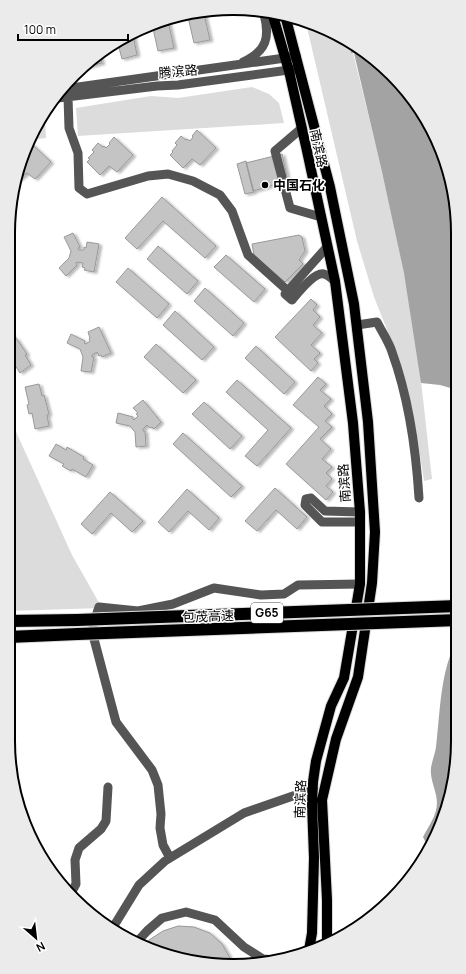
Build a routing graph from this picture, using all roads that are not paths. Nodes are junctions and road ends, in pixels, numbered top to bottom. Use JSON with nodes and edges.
{"nodes":[{"id":1,"x":265,"y":18,"type":"edge"},
{"id":2,"x":274,"y":19,"type":"edge"},
{"id":3,"x":287,"y":21,"type":"edge"},
{"id":4,"x":296,"y":55,"type":"junction"},
{"id":5,"x":285,"y":58,"type":"junction"},
{"id":6,"x":235,"y":65,"type":"junction"},
{"id":7,"x":300,"y":68,"type":"junction"},
{"id":8,"x":288,"y":71,"type":"junction"},
{"id":9,"x":68,"y":91,"type":"edge"},
{"id":10,"x":302,"y":128,"type":"junction"},
{"id":11,"x":321,"y":217,"type":"junction"},
{"id":12,"x":327,"y":247,"type":"junction"},
{"id":13,"x":335,"y":281,"type":"junction"},
{"id":14,"x":288,"y":291,"type":"junction"},
{"id":15,"x":357,"y":325,"type":"junction"},
{"id":16,"x":420,"y":498,"type":"dead end"},
{"id":17,"x":308,"y":502,"type":"dead end"},
{"id":18,"x":360,"y":517,"type":"junction"},
{"id":19,"x":360,"y":584,"type":"junction"},
{"id":20,"x":451,"y":606,"type":"edge"},
{"id":21,"x":451,"y":620,"type":"edge"},
{"id":22,"x":15,"y":621,"type":"edge"},
{"id":23,"x":15,"y":637,"type":"edge"},
{"id":24,"x":108,"y":787,"type":"dead end"},
{"id":25,"x":312,"y":789,"type":"junction"},
{"id":26,"x":170,"y":858,"type":"junction"},
{"id":27,"x":73,"y":889,"type":"edge"},
{"id":28,"x":115,"y":924,"type":"edge"},
{"id":29,"x":140,"y":938,"type":"edge"},
{"id":30,"x":327,"y":938,"type":"edge"},
{"id":31,"x":311,"y":944,"type":"edge"},
{"id":32,"x":260,"y":957,"type":"edge"}],
"edges":[{"from":1,"to":6,"type":"street"},
{"from":2,"to":5,"type":"main road","name":"南滨路"},
{"from":3,"to":4,"type":"main road","name":"南滨路"},
{"from":4,"to":5,"type":"street","name":"腾滨路"},
{"from":4,"to":7,"type":"main road","name":"南滨路"},
{"from":5,"to":6,"type":"street","name":"腾滨路"},
{"from":5,"to":8,"type":"main road","name":"南滨路"},
{"from":6,"to":9,"type":"street","name":"腾滨路"},
{"from":7,"to":8,"type":"street","name":"腾滨路"},
{"from":7,"to":15,"type":"main road","name":"南滨路"},
{"from":8,"to":9,"type":"street","name":"腾滨路"},
{"from":8,"to":10,"type":"main road","name":"南滨路"},
{"from":9,"to":14,"type":"street"},
{"from":10,"to":11,"type":"main road","name":"南滨路"},
{"from":10,"to":11,"type":"street"},
{"from":11,"to":12,"type":"main road","name":"南滨路"},
{"from":12,"to":13,"type":"main road","name":"南滨路"},
{"from":12,"to":14,"type":"street"},
{"from":13,"to":14,"type":"street"},
{"from":13,"to":18,"type":"main road","name":"南滨路"},
{"from":15,"to":16,"type":"street"},
{"from":15,"to":30,"type":"main road","name":"南滨路"},
{"from":17,"to":18,"type":"street"},
{"from":18,"to":19,"type":"main road","name":"南滨路"},
{"from":19,"to":25,"type":"main road","name":"南滨路"},
{"from":19,"to":26,"type":"street"},
{"from":20,"to":22,"type":"highway","name":"包茂高速","number":"G65","bridge":true},
{"from":21,"to":23,"type":"highway","name":"包茂高速","number":"G65","bridge":true},
{"from":24,"to":27,"type":"street"},
{"from":25,"to":26,"type":"street"},
{"from":25,"to":31,"type":"main road","name":"南滨路"},
{"from":26,"to":28,"type":"street"},
{"from":29,"to":32,"type":"street"}]}
